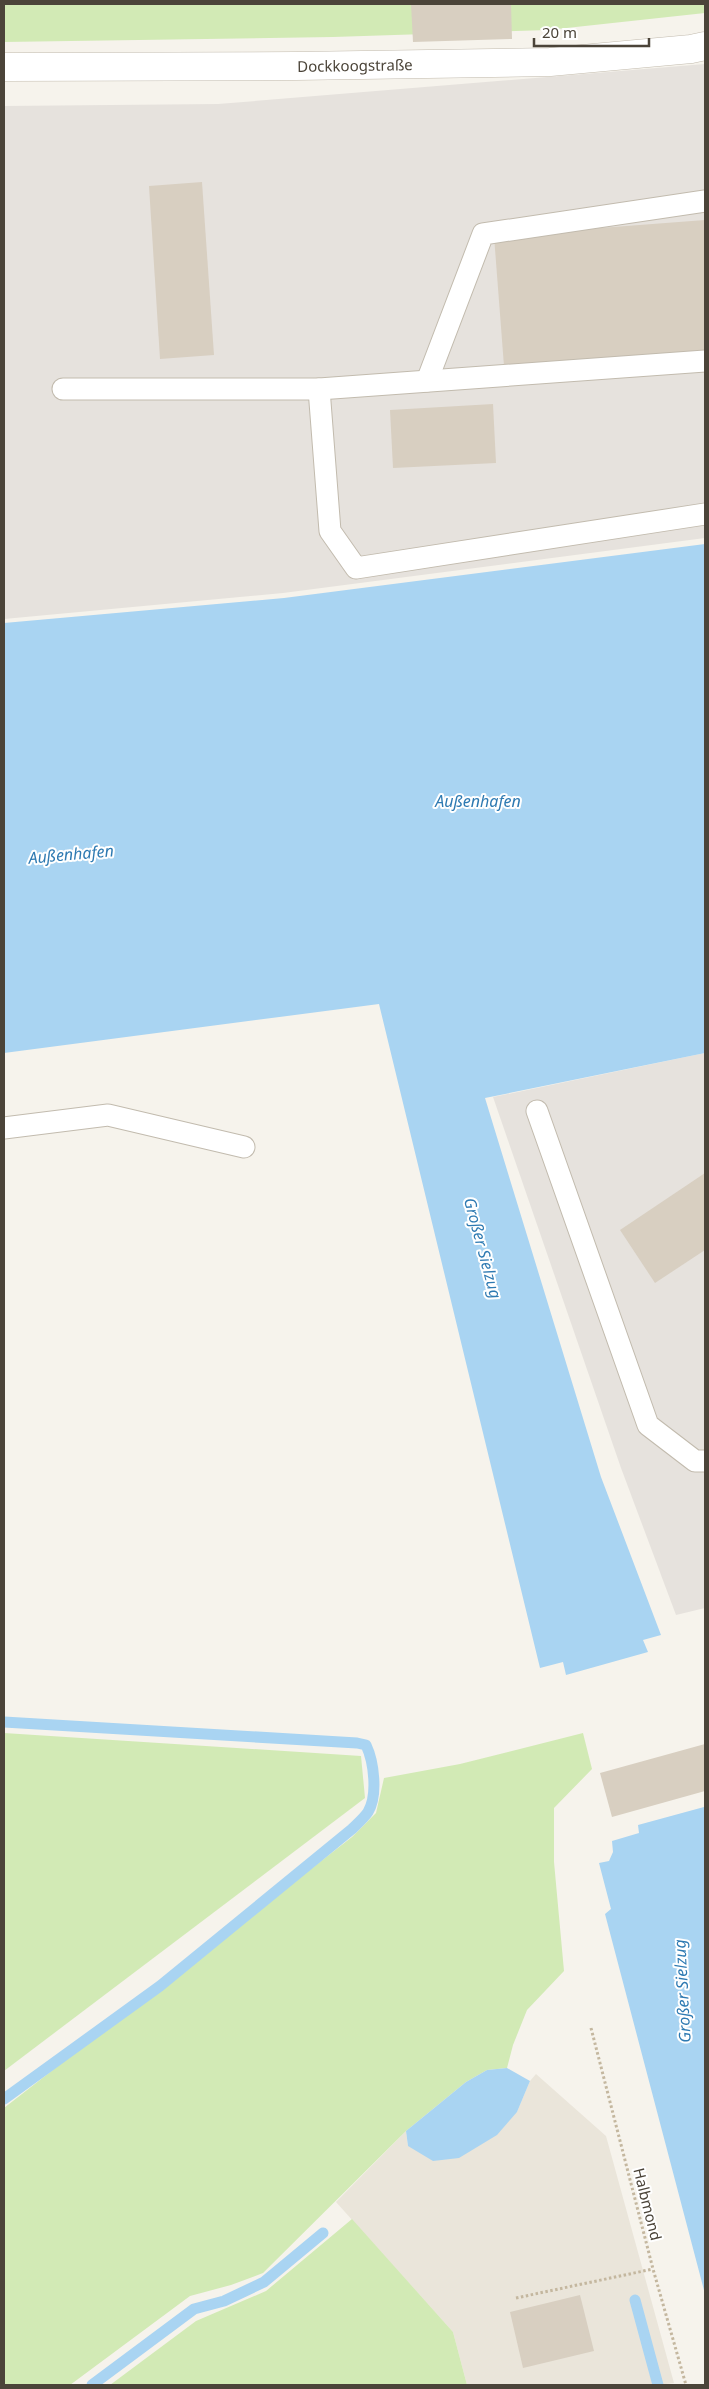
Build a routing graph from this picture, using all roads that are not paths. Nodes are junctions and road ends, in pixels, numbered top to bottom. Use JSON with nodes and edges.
{"nodes":[{"id":1,"x":705,"y":46,"type":"edge"},
{"id":2,"x":4,"y":67,"type":"edge"},
{"id":3,"x":705,"y":201,"type":"edge"},
{"id":4,"x":705,"y":361,"type":"edge"},
{"id":5,"x":427,"y":381,"type":"junction"},
{"id":6,"x":63,"y":389,"type":"dead end"},
{"id":7,"x":319,"y":389,"type":"junction"},
{"id":8,"x":705,"y":514,"type":"edge"},
{"id":9,"x":537,"y":1111,"type":"dead end"},
{"id":10,"x":4,"y":1128,"type":"edge"},
{"id":11,"x":244,"y":1147,"type":"dead end"},
{"id":12,"x":705,"y":1461,"type":"edge"}],
"edges":[{"from":1,"to":2,"type":"street","name":"Dockkoogstraße"},
{"from":3,"to":5,"type":"lane"},
{"from":4,"to":5,"type":"lane"},
{"from":5,"to":7,"type":"lane"},
{"from":6,"to":7,"type":"lane"},
{"from":7,"to":8,"type":"lane"},
{"from":9,"to":12,"type":"lane"},
{"from":10,"to":11,"type":"lane"}]}
